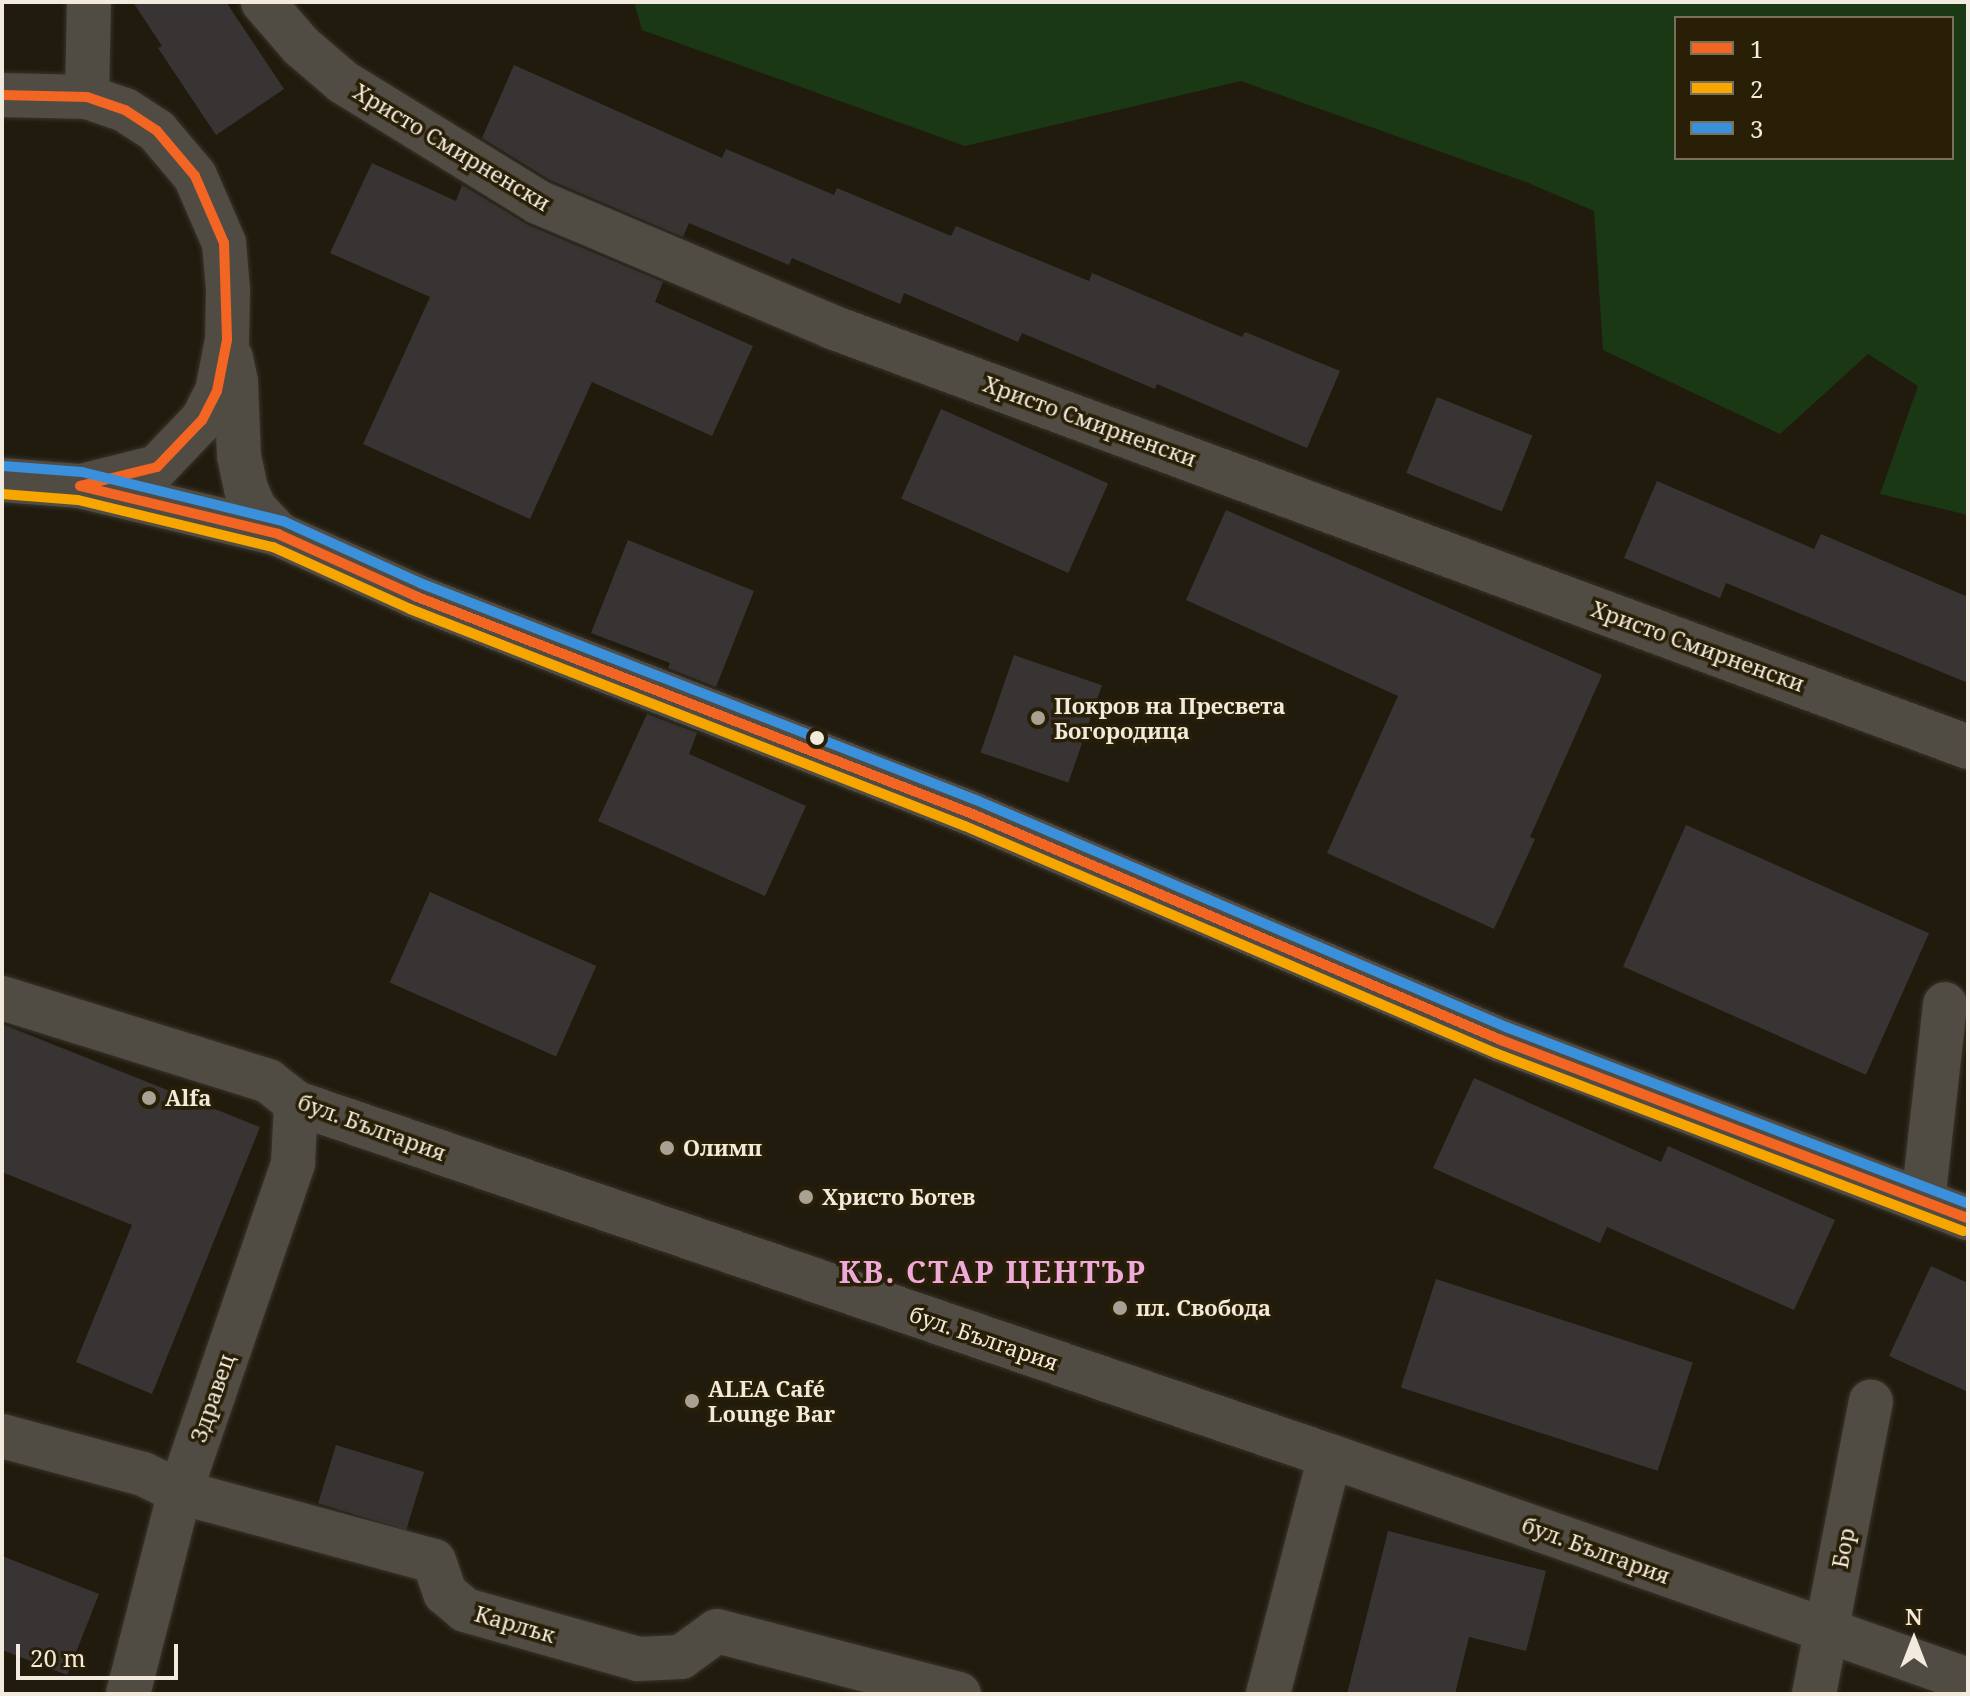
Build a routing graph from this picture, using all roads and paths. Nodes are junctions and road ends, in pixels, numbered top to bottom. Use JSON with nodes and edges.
{"nodes":[{"id":1,"x":89,"y":2,"type":"edge"},
{"id":2,"x":263,"y":2,"type":"edge"},
{"id":3,"x":2,"y":95,"type":"edge"},
{"id":4,"x":87,"y":97,"type":"junction"},
{"id":5,"x":227,"y":340,"type":"junction"},
{"id":6,"x":2,"y":480,"type":"edge"},
{"id":7,"x":80,"y":486,"type":"junction"},
{"id":8,"x":278,"y":534,"type":"junction"},
{"id":9,"x":1968,"y":747,"type":"edge"},
{"id":10,"x":2,"y":998,"type":"edge"},
{"id":11,"x":1945,"y":1004,"type":"dead end"},
{"id":12,"x":296,"y":1103,"type":"junction"},
{"id":13,"x":1923,"y":1201,"type":"junction"},
{"id":14,"x":1968,"y":1218,"type":"edge"},
{"id":15,"x":1871,"y":1401,"type":"dead end"},
{"id":16,"x":2,"y":1436,"type":"edge"},
{"id":17,"x":1330,"y":1456,"type":"junction"},
{"id":18,"x":180,"y":1492,"type":"junction"},
{"id":19,"x":1827,"y":1632,"type":"junction"},
{"id":20,"x":1968,"y":1680,"type":"edge"},
{"id":21,"x":128,"y":1694,"type":"edge"},
{"id":22,"x":959,"y":1694,"type":"edge"},
{"id":23,"x":1268,"y":1694,"type":"edge"},
{"id":24,"x":1814,"y":1694,"type":"edge"}],
"edges":[{"from":1,"to":4,"type":"street"},
{"from":2,"to":9,"type":"street","name":"Христо Смирненски"},
{"from":3,"to":4,"type":"street"},
{"from":4,"to":5,"type":"street"},
{"from":5,"to":7,"type":"street"},
{"from":5,"to":8,"type":"street"},
{"from":6,"to":7,"type":"street"},
{"from":7,"to":8,"type":"street"},
{"from":8,"to":13,"type":"street"},
{"from":10,"to":12,"type":"street","name":"бул. България"},
{"from":11,"to":13,"type":"street"},
{"from":12,"to":17,"type":"street","name":"бул. България"},
{"from":12,"to":18,"type":"street","name":"Здравец"},
{"from":13,"to":14,"type":"street"},
{"from":15,"to":19,"type":"street","name":"Бор"},
{"from":16,"to":18,"type":"street","name":"Карлък"},
{"from":17,"to":19,"type":"street","name":"бул. България"},
{"from":17,"to":23,"type":"street"},
{"from":18,"to":21,"type":"street","name":"Здравец"},
{"from":18,"to":22,"type":"street","name":"Карлък"},
{"from":19,"to":20,"type":"street","name":"бул. България"},
{"from":19,"to":24,"type":"street","name":"Бор"}]}
